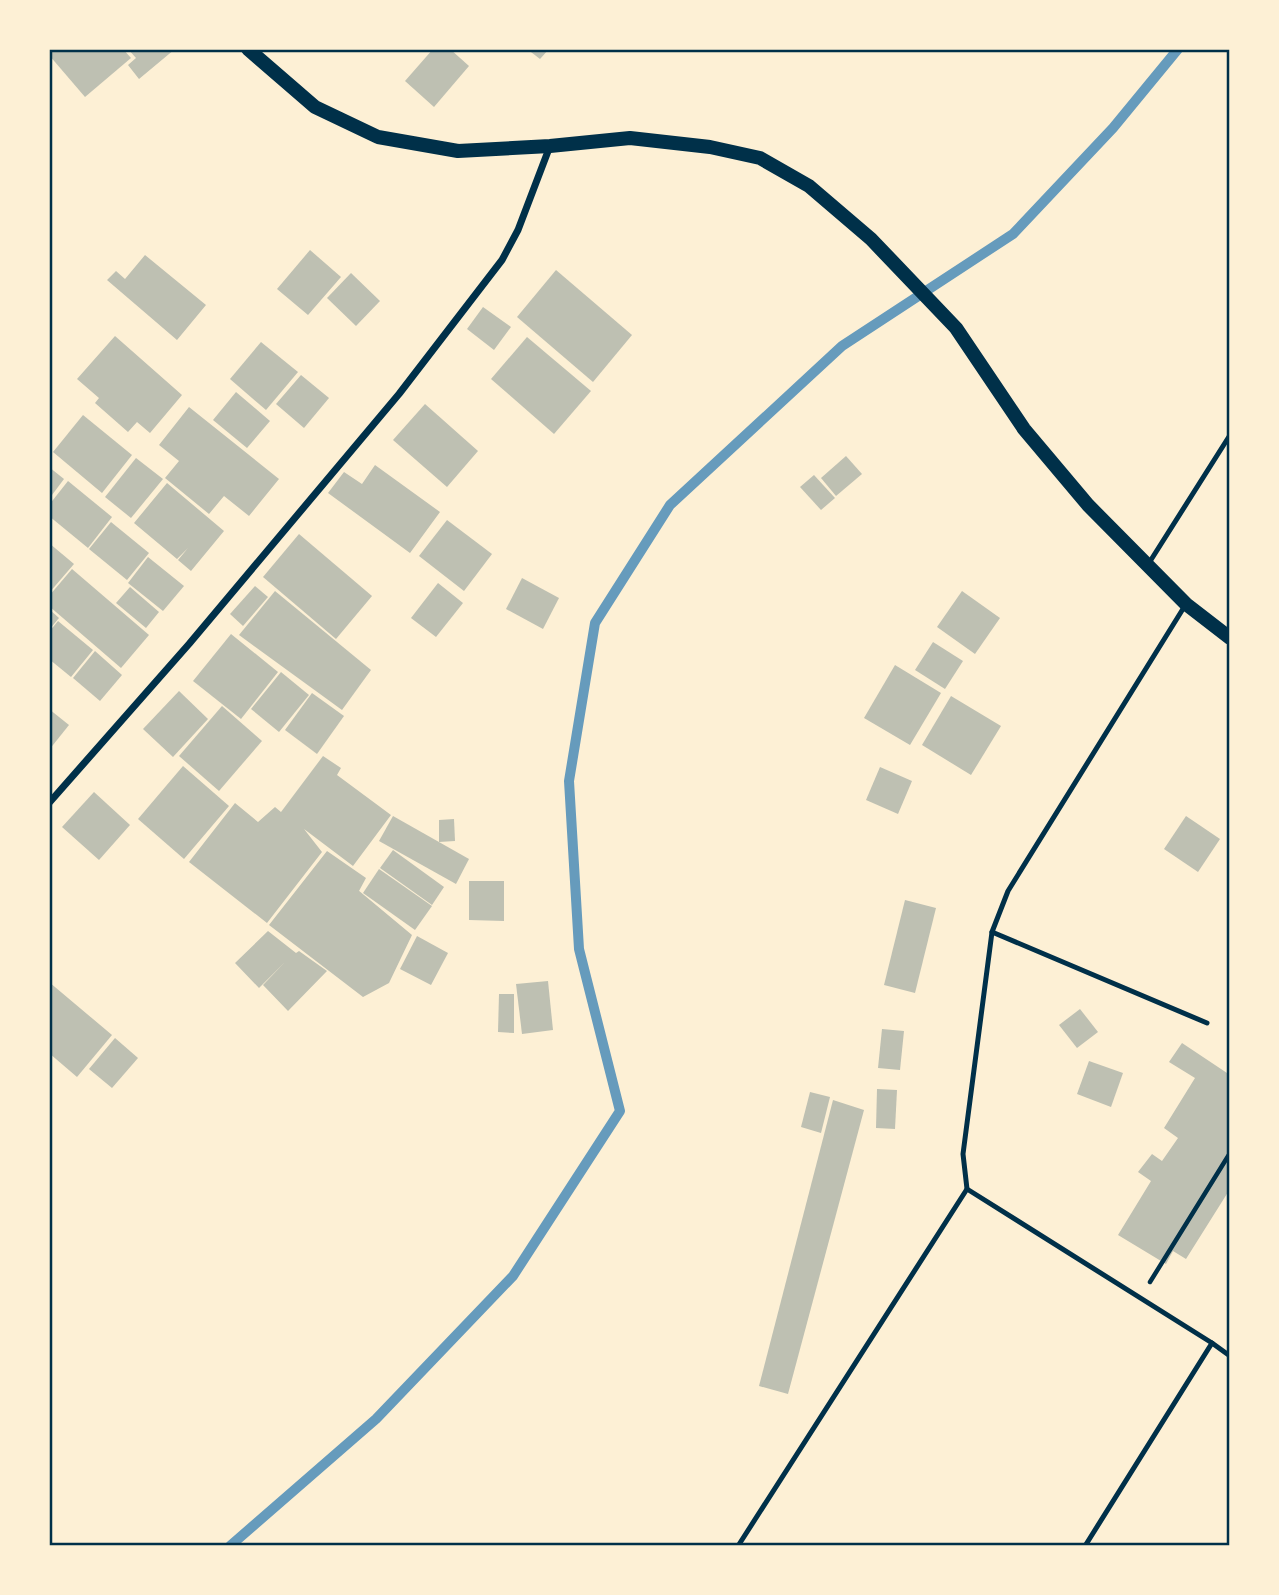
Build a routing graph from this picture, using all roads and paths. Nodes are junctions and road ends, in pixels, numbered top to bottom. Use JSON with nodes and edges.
{"nodes":[{"id":1,"x":248,"y":49,"type":"edge"},
{"id":2,"x":550,"y":146,"type":"junction"},
{"id":3,"x":1230,"y":435,"type":"edge"},
{"id":4,"x":1147,"y":566,"type":"junction"},
{"id":5,"x":1186,"y":604,"type":"junction"},
{"id":6,"x":1230,"y":638,"type":"edge"},
{"id":7,"x":49,"y":803,"type":"edge"},
{"id":8,"x":992,"y":932,"type":"junction"},
{"id":9,"x":1207,"y":1023,"type":"dead end"},
{"id":10,"x":1230,"y":1153,"type":"edge"},
{"id":11,"x":967,"y":1189,"type":"junction"},
{"id":12,"x":1140,"y":1298,"type":"junction"},
{"id":13,"x":1212,"y":1343,"type":"junction"},
{"id":14,"x":1230,"y":1356,"type":"edge"},
{"id":15,"x":738,"y":1546,"type":"edge"},
{"id":16,"x":1085,"y":1546,"type":"edge"}],
"edges":[{"from":1,"to":2,"type":"main road"},
{"from":2,"to":4,"type":"main road"},
{"from":2,"to":7,"type":"street"},
{"from":3,"to":4,"type":"lane"},
{"from":4,"to":5,"type":"main road"},
{"from":5,"to":6,"type":"main road"},
{"from":5,"to":8,"type":"lane"},
{"from":8,"to":9,"type":"lane"},
{"from":8,"to":11,"type":"lane"},
{"from":10,"to":12,"type":"path"},
{"from":11,"to":12,"type":"lane"},
{"from":11,"to":15,"type":"lane"},
{"from":12,"to":13,"type":"lane"},
{"from":13,"to":14,"type":"lane"},
{"from":13,"to":16,"type":"lane"}]}
